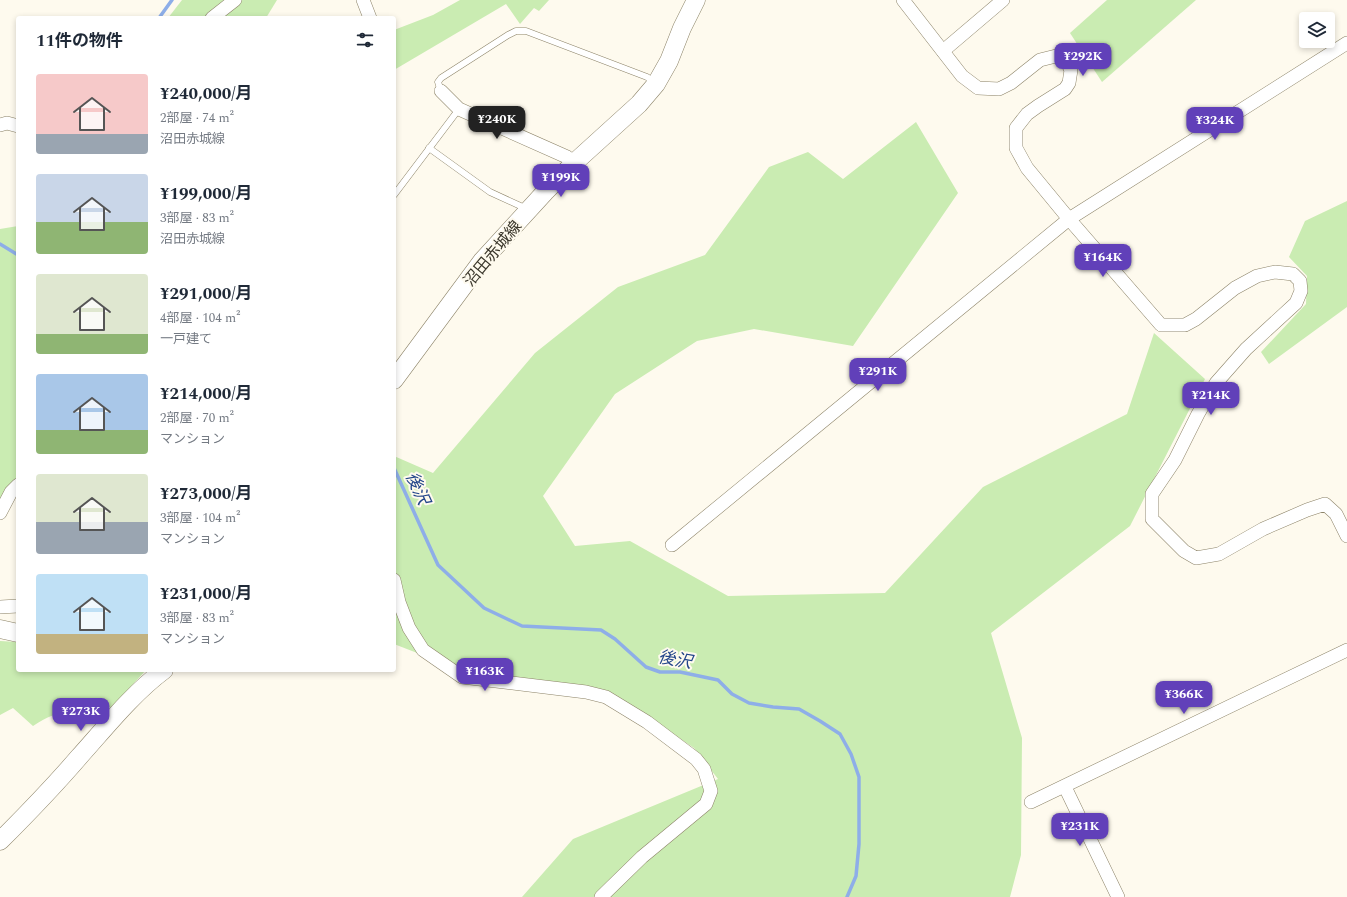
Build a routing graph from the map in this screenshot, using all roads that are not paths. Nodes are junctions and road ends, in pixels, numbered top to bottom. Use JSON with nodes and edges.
{"nodes":[{"id":1,"x":235,"y":0,"type":"edge"},
{"id":2,"x":696,"y":0,"type":"edge"},
{"id":3,"x":903,"y":0,"type":"edge"},
{"id":4,"x":1003,"y":0,"type":"edge"},
{"id":5,"x":365,"y":1,"type":"edge"},
{"id":6,"x":215,"y":16,"type":"edge"},
{"id":7,"x":369,"y":16,"type":"edge"},
{"id":8,"x":1347,"y":43,"type":"edge"},
{"id":9,"x":943,"y":51,"type":"junction"},
{"id":10,"x":656,"y":84,"type":"junction"},
{"id":11,"x":441,"y":91,"type":"joint"},
{"id":12,"x":459,"y":109,"type":"junction"},
{"id":13,"x":0,"y":125,"type":"edge"},
{"id":14,"x":16,"y":126,"type":"edge"},
{"id":15,"x":429,"y":148,"type":"junction"},
{"id":16,"x":574,"y":163,"type":"junction"},
{"id":17,"x":396,"y":192,"type":"edge"},
{"id":18,"x":529,"y":210,"type":"junction"},
{"id":19,"x":1069,"y":219,"type":"junction"},
{"id":20,"x":396,"y":377,"type":"edge"},
{"id":21,"x":16,"y":486,"type":"edge"},
{"id":22,"x":0,"y":513,"type":"edge"},
{"id":23,"x":1347,"y":536,"type":"edge"},
{"id":24,"x":672,"y":545,"type":"dead end"},
{"id":25,"x":396,"y":589,"type":"edge"},
{"id":26,"x":16,"y":606,"type":"edge"},
{"id":27,"x":0,"y":607,"type":"edge"},
{"id":28,"x":0,"y":629,"type":"edge"},
{"id":29,"x":16,"y":633,"type":"edge"},
{"id":30,"x":1347,"y":650,"type":"edge"},
{"id":31,"x":162,"y":672,"type":"edge"},
{"id":32,"x":1064,"y":787,"type":"junction"},
{"id":33,"x":1031,"y":802,"type":"dead end"},
{"id":34,"x":0,"y":842,"type":"edge"},
{"id":35,"x":601,"y":897,"type":"edge"},
{"id":36,"x":1118,"y":897,"type":"edge"}],
"edges":[{"from":1,"to":6,"type":"street"},
{"from":2,"to":10,"type":"main road","name":"沼田赤城線"},
{"from":3,"to":9,"type":"street"},
{"from":4,"to":9,"type":"street"},
{"from":5,"to":7,"type":"street"},
{"from":8,"to":19,"type":"street"},
{"from":9,"to":19,"type":"street"},
{"from":10,"to":11,"type":"lane"},
{"from":10,"to":16,"type":"main road","name":"沼田赤城線"},
{"from":11,"to":12,"type":"street"},
{"from":12,"to":15,"type":"lane"},
{"from":12,"to":16,"type":"street"},
{"from":13,"to":14,"type":"street"},
{"from":15,"to":17,"type":"lane"},
{"from":15,"to":18,"type":"lane"},
{"from":16,"to":18,"type":"main road","name":"沼田赤城線"},
{"from":18,"to":20,"type":"main road","name":"沼田赤城線"},
{"from":19,"to":23,"type":"street"},
{"from":19,"to":24,"type":"street"},
{"from":21,"to":22,"type":"street"},
{"from":25,"to":35,"type":"street"},
{"from":26,"to":27,"type":"street"},
{"from":28,"to":29,"type":"main road"},
{"from":30,"to":32,"type":"street"},
{"from":31,"to":34,"type":"main road"},
{"from":32,"to":33,"type":"street"},
{"from":32,"to":36,"type":"street"}]}
